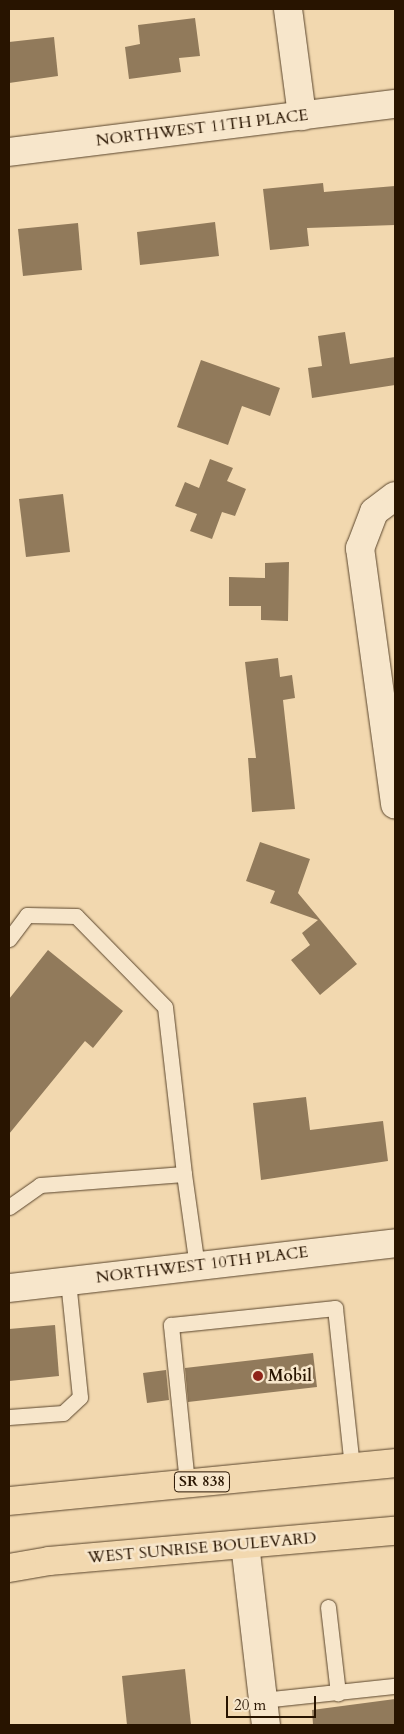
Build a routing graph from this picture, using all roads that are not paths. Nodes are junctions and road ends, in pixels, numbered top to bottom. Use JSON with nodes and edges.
{"nodes":[{"id":1,"x":288,"y":9,"type":"edge"},
{"id":2,"x":395,"y":104,"type":"edge"},
{"id":3,"x":302,"y":116,"type":"junction"},
{"id":4,"x":9,"y":152,"type":"edge"},
{"id":5,"x":395,"y":496,"type":"edge"},
{"id":6,"x":395,"y":805,"type":"edge"},
{"id":7,"x":9,"y":939,"type":"edge"},
{"id":8,"x":184,"y":1174,"type":"junction"},
{"id":9,"x":9,"y":1207,"type":"edge"},
{"id":10,"x":395,"y":1243,"type":"edge"},
{"id":11,"x":198,"y":1266,"type":"junction"},
{"id":12,"x":68,"y":1281,"type":"junction"},
{"id":13,"x":9,"y":1288,"type":"edge"},
{"id":14,"x":9,"y":1417,"type":"edge"},
{"id":15,"x":395,"y":1463,"type":"edge"},
{"id":16,"x":352,"y":1467,"type":"junction"},
{"id":17,"x":188,"y":1483,"type":"junction"},
{"id":18,"x":9,"y":1500,"type":"edge"},
{"id":19,"x":395,"y":1531,"type":"edge"},
{"id":20,"x":245,"y":1544,"type":"junction"},
{"id":21,"x":9,"y":1568,"type":"edge"},
{"id":22,"x":328,"y":1606,"type":"dead end"},
{"id":23,"x":395,"y":1686,"type":"edge"},
{"id":24,"x":338,"y":1693,"type":"junction"},
{"id":25,"x":264,"y":1712,"type":"edge"}],
"edges":[{"from":1,"to":3,"type":"street"},
{"from":2,"to":3,"type":"street","name":"NORTHWEST 11TH PLACE"},
{"from":3,"to":4,"type":"street","name":"NORTHWEST 11TH PLACE"},
{"from":5,"to":6,"type":"street"},
{"from":7,"to":8,"type":"lane"},
{"from":8,"to":9,"type":"lane"},
{"from":8,"to":11,"type":"lane"},
{"from":10,"to":11,"type":"street","name":"NORTHWEST 10TH PLACE"},
{"from":11,"to":12,"type":"street","name":"NORTHWEST 10TH PLACE"},
{"from":12,"to":13,"type":"street","name":"NORTHWEST 10TH PLACE"},
{"from":12,"to":14,"type":"lane"},
{"from":15,"to":16,"type":"main road","number":"SR 838"},
{"from":16,"to":17,"type":"main road","number":"SR 838"},
{"from":16,"to":17,"type":"lane"},
{"from":17,"to":18,"type":"main road","number":"SR 838"},
{"from":19,"to":20,"type":"main road","name":"WEST SUNRISE BOULEVARD"},
{"from":20,"to":21,"type":"main road","name":"WEST SUNRISE BOULEVARD"},
{"from":20,"to":25,"type":"street"},
{"from":22,"to":24,"type":"lane"},
{"from":23,"to":24,"type":"lane"},
{"from":24,"to":25,"type":"lane"}]}
